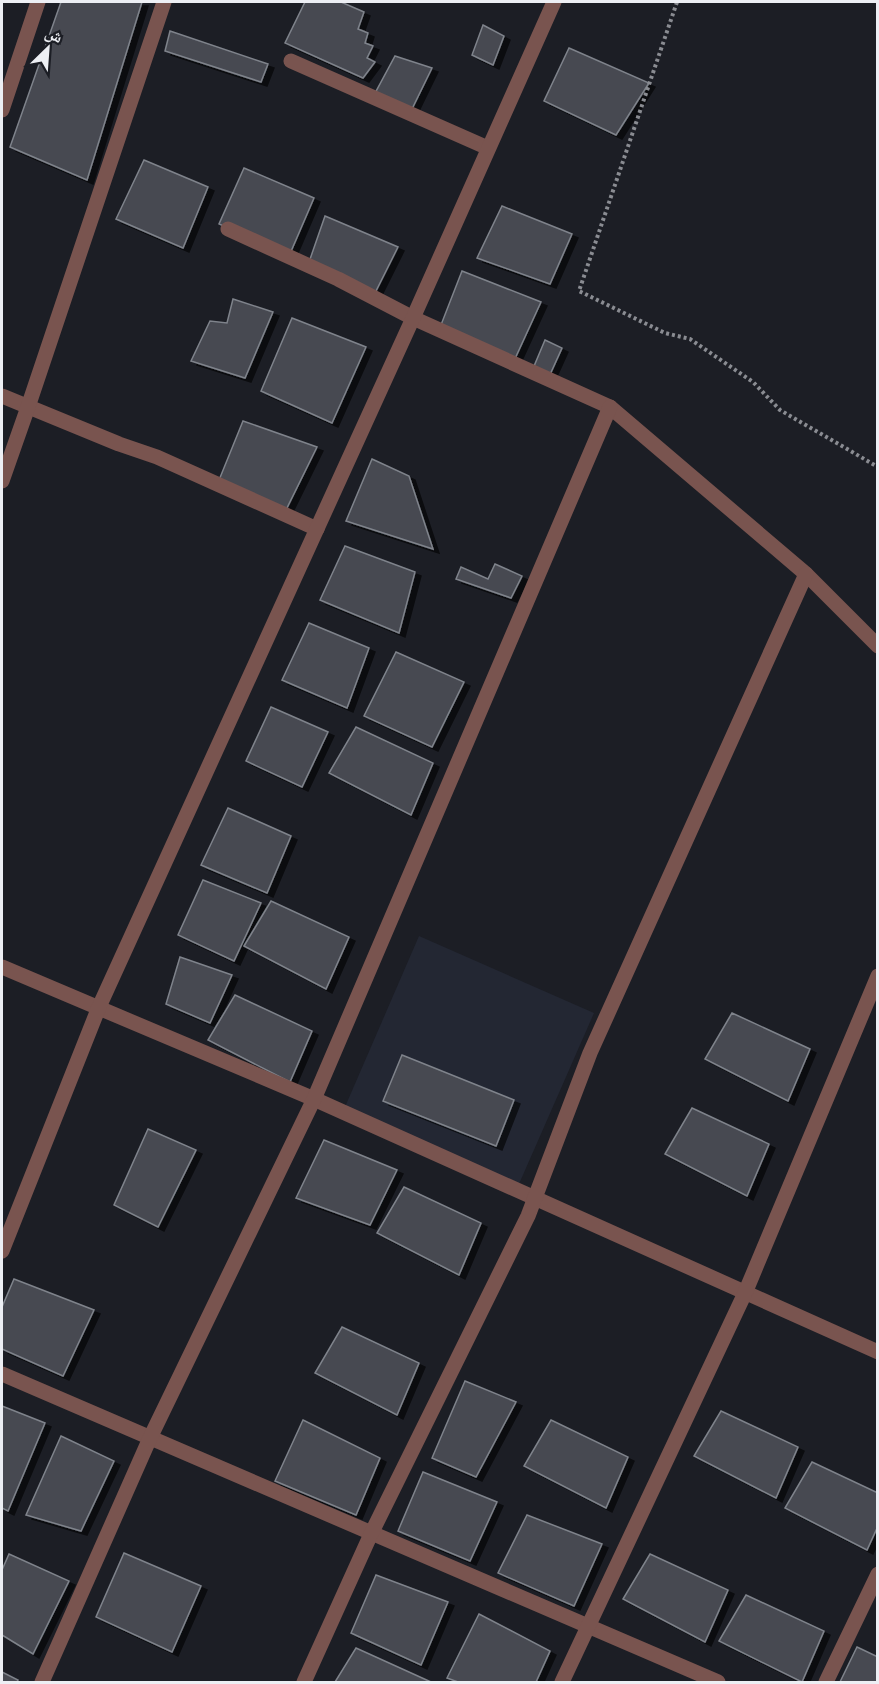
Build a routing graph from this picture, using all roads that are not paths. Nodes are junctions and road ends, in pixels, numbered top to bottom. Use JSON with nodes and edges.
{"nodes":[{"id":1,"x":38,"y":2,"type":"edge"},
{"id":2,"x":164,"y":2,"type":"edge"},
{"id":3,"x":554,"y":2,"type":"edge"},
{"id":4,"x":291,"y":61,"type":"dead end"},
{"id":5,"x":2,"y":110,"type":"edge"},
{"id":6,"x":488,"y":148,"type":"junction"},
{"id":7,"x":228,"y":229,"type":"dead end"},
{"id":8,"x":413,"y":318,"type":"junction"},
{"id":9,"x":2,"y":396,"type":"edge"},
{"id":10,"x":28,"y":407,"type":"junction"},
{"id":11,"x":610,"y":407,"type":"junction"},
{"id":12,"x":2,"y":481,"type":"edge"},
{"id":13,"x":317,"y":529,"type":"junction"},
{"id":14,"x":806,"y":574,"type":"junction"},
{"id":15,"x":878,"y":646,"type":"edge"},
{"id":16,"x":2,"y":968,"type":"edge"},
{"id":17,"x":878,"y":976,"type":"edge"},
{"id":18,"x":99,"y":1007,"type":"junction"},
{"id":19,"x":314,"y":1099,"type":"junction"},
{"id":20,"x":534,"y":1199,"type":"junction"},
{"id":21,"x":2,"y":1251,"type":"edge"},
{"id":22,"x":745,"y":1293,"type":"junction"},
{"id":23,"x":878,"y":1352,"type":"edge"},
{"id":24,"x":2,"y":1374,"type":"edge"},
{"id":25,"x":150,"y":1438,"type":"junction"},
{"id":26,"x":371,"y":1534,"type":"junction"},
{"id":27,"x":878,"y":1574,"type":"edge"},
{"id":28,"x":588,"y":1628,"type":"junction"},
{"id":29,"x":42,"y":1683,"type":"edge"},
{"id":30,"x":304,"y":1683,"type":"edge"},
{"id":31,"x":562,"y":1683,"type":"edge"},
{"id":32,"x":718,"y":1683,"type":"edge"},
{"id":33,"x":826,"y":1683,"type":"edge"}],
"edges":[{"from":1,"to":5,"type":"street"},
{"from":2,"to":10,"type":"street"},
{"from":3,"to":6,"type":"street"},
{"from":4,"to":6,"type":"street"},
{"from":6,"to":8,"type":"street"},
{"from":7,"to":8,"type":"street"},
{"from":8,"to":11,"type":"street"},
{"from":8,"to":13,"type":"street"},
{"from":9,"to":10,"type":"street"},
{"from":10,"to":12,"type":"street"},
{"from":10,"to":13,"type":"street"},
{"from":11,"to":14,"type":"street"},
{"from":11,"to":19,"type":"street"},
{"from":13,"to":18,"type":"street"},
{"from":14,"to":15,"type":"street"},
{"from":14,"to":20,"type":"street"},
{"from":16,"to":18,"type":"street"},
{"from":17,"to":22,"type":"street"},
{"from":18,"to":19,"type":"street"},
{"from":18,"to":21,"type":"street"},
{"from":19,"to":20,"type":"street"},
{"from":19,"to":25,"type":"street"},
{"from":20,"to":22,"type":"street"},
{"from":20,"to":26,"type":"street"},
{"from":22,"to":23,"type":"street"},
{"from":22,"to":28,"type":"street"},
{"from":24,"to":25,"type":"street"},
{"from":25,"to":26,"type":"street"},
{"from":25,"to":29,"type":"street"},
{"from":26,"to":28,"type":"street"},
{"from":26,"to":30,"type":"street"},
{"from":27,"to":33,"type":"street"},
{"from":28,"to":31,"type":"street"},
{"from":28,"to":32,"type":"street"}]}
